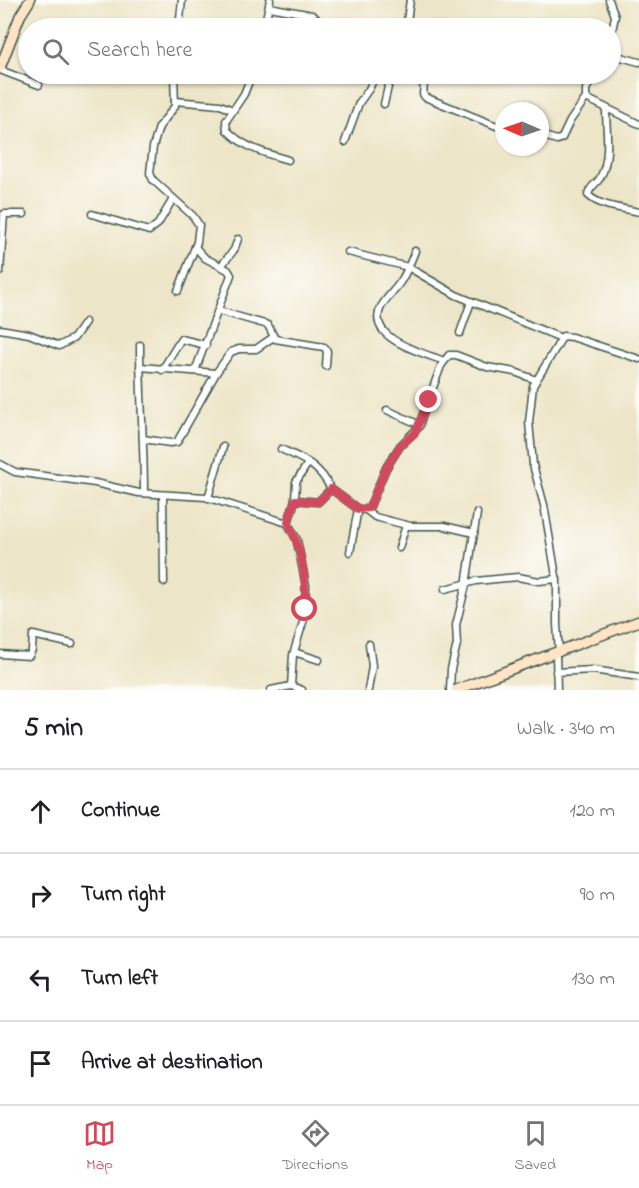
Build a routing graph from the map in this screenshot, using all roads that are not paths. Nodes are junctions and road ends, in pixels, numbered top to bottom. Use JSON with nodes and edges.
{"nodes":[{"id":1,"x":30,"y":0,"type":"edge"},
{"id":2,"x":182,"y":0,"type":"edge"},
{"id":3,"x":410,"y":0,"type":"edge"},
{"id":4,"x":609,"y":0,"type":"edge"},
{"id":5,"x":269,"y":3,"type":"edge"},
{"id":6,"x":19,"y":18,"type":"edge"},
{"id":7,"x":180,"y":18,"type":"edge"},
{"id":8,"x":266,"y":18,"type":"edge"},
{"id":9,"x":316,"y":18,"type":"edge"},
{"id":10,"x":408,"y":18,"type":"edge"},
{"id":11,"x":615,"y":18,"type":"edge"},
{"id":12,"x":18,"y":21,"type":"edge"},
{"id":13,"x":621,"y":57,"type":"edge"},
{"id":14,"x":639,"y":62,"type":"edge"},
{"id":15,"x":0,"y":69,"type":"edge"},
{"id":16,"x":18,"y":76,"type":"edge"},
{"id":17,"x":175,"y":84,"type":"edge"},
{"id":18,"x":248,"y":84,"type":"edge"},
{"id":19,"x":370,"y":84,"type":"edge"},
{"id":20,"x":389,"y":84,"type":"edge"},
{"id":21,"x":424,"y":84,"type":"edge"},
{"id":22,"x":589,"y":84,"type":"edge"},
{"id":23,"x":586,"y":98,"type":"junction"},
{"id":24,"x":176,"y":101,"type":"junction"},
{"id":25,"x":384,"y":104,"type":"dead end"},
{"id":26,"x":606,"y":109,"type":"junction"},
{"id":27,"x":233,"y":110,"type":"junction"},
{"id":28,"x":639,"y":124,"type":"edge"},
{"id":29,"x":495,"y":125,"type":"edge"},
{"id":30,"x":549,"y":138,"type":"edge"},
{"id":31,"x":345,"y":142,"type":"dead end"},
{"id":32,"x":288,"y":160,"type":"dead end"},
{"id":33,"x":173,"y":199,"type":"junction"},
{"id":34,"x":639,"y":212,"type":"edge"},
{"id":35,"x":24,"y":214,"type":"dead end"},
{"id":36,"x":92,"y":214,"type":"dead end"},
{"id":37,"x":238,"y":239,"type":"dead end"},
{"id":38,"x":195,"y":247,"type":"junction"},
{"id":39,"x":415,"y":251,"type":"dead end"},
{"id":40,"x":348,"y":252,"type":"dead end"},
{"id":41,"x":221,"y":266,"type":"junction"},
{"id":42,"x":408,"y":267,"type":"junction"},
{"id":43,"x":0,"y":272,"type":"edge"},
{"id":44,"x":178,"y":291,"type":"dead end"},
{"id":45,"x":471,"y":302,"type":"junction"},
{"id":46,"x":219,"y":310,"type":"junction"},
{"id":47,"x":85,"y":322,"type":"dead end"},
{"id":48,"x":0,"y":328,"type":"edge"},
{"id":49,"x":460,"y":333,"type":"dead end"},
{"id":50,"x":272,"y":338,"type":"junction"},
{"id":51,"x":561,"y":338,"type":"junction"},
{"id":52,"x":140,"y":345,"type":"dead end"},
{"id":53,"x":206,"y":345,"type":"junction"},
{"id":54,"x":639,"y":359,"type":"edge"},
{"id":55,"x":444,"y":361,"type":"junction"},
{"id":56,"x":326,"y":366,"type":"dead end"},
{"id":57,"x":140,"y":367,"type":"junction"},
{"id":58,"x":162,"y":369,"type":"junction"},
{"id":59,"x":195,"y":371,"type":"junction"},
{"id":60,"x":216,"y":373,"type":"junction"},
{"id":61,"x":536,"y":380,"type":"junction"},
{"id":62,"x":387,"y":410,"type":"dead end"},
{"id":63,"x":420,"y":425,"type":"junction"},
{"id":64,"x":143,"y":439,"type":"junction"},
{"id":65,"x":223,"y":447,"type":"dead end"},
{"id":66,"x":281,"y":449,"type":"dead end"},
{"id":67,"x":308,"y":463,"type":"junction"},
{"id":68,"x":0,"y":464,"type":"edge"},
{"id":69,"x":331,"y":489,"type":"junction"},
{"id":70,"x":144,"y":493,"type":"junction"},
{"id":71,"x":163,"y":495,"type":"junction"},
{"id":72,"x":208,"y":498,"type":"junction"},
{"id":73,"x":295,"y":500,"type":"junction"},
{"id":74,"x":358,"y":509,"type":"junction"},
{"id":75,"x":366,"y":510,"type":"junction"},
{"id":76,"x":477,"y":513,"type":"dead end"},
{"id":77,"x":288,"y":522,"type":"junction"},
{"id":78,"x":406,"y":525,"type":"junction"},
{"id":79,"x":474,"y":533,"type":"junction"},
{"id":80,"x":399,"y":548,"type":"dead end"},
{"id":81,"x":350,"y":552,"type":"dead end"},
{"id":82,"x":557,"y":579,"type":"junction"},
{"id":83,"x":164,"y":582,"type":"dead end"},
{"id":84,"x":465,"y":585,"type":"junction"},
{"id":85,"x":445,"y":589,"type":"dead end"},
{"id":86,"x":639,"y":621,"type":"edge"},
{"id":87,"x":72,"y":644,"type":"dead end"},
{"id":88,"x":369,"y":644,"type":"dead end"},
{"id":89,"x":294,"y":652,"type":"junction"},
{"id":90,"x":557,"y":653,"type":"junction"},
{"id":91,"x":0,"y":654,"type":"edge"},
{"id":92,"x":319,"y":660,"type":"dead end"},
{"id":93,"x":556,"y":672,"type":"junction"},
{"id":94,"x":639,"y":677,"type":"edge"},
{"id":95,"x":291,"y":686,"type":"junction"},
{"id":96,"x":271,"y":690,"type":"edge"},
{"id":97,"x":302,"y":690,"type":"edge"},
{"id":98,"x":368,"y":690,"type":"edge"},
{"id":99,"x":450,"y":690,"type":"edge"},
{"id":100,"x":456,"y":690,"type":"edge"},
{"id":101,"x":557,"y":690,"type":"edge"}],
"edges":[{"from":1,"to":6,"type":"main road"},
{"from":2,"to":7,"type":"street"},
{"from":3,"to":10,"type":"street"},
{"from":4,"to":11,"type":"street"},
{"from":5,"to":8,"type":"street"},
{"from":5,"to":9,"type":"street"},
{"from":12,"to":15,"type":"main road"},
{"from":13,"to":14,"type":"street"},
{"from":15,"to":16,"type":"street"},
{"from":17,"to":24,"type":"street"},
{"from":18,"to":27,"type":"street"},
{"from":19,"to":31,"type":"street"},
{"from":20,"to":25,"type":"street"},
{"from":21,"to":29,"type":"street"},
{"from":22,"to":23,"type":"street"},
{"from":23,"to":26,"type":"street"},
{"from":23,"to":30,"type":"street"},
{"from":24,"to":27,"type":"street"},
{"from":24,"to":33,"type":"street"},
{"from":26,"to":28,"type":"street"},
{"from":26,"to":34,"type":"street"},
{"from":27,"to":32,"type":"street"},
{"from":33,"to":36,"type":"street"},
{"from":33,"to":38,"type":"street"},
{"from":35,"to":43,"type":"street"},
{"from":37,"to":41,"type":"street"},
{"from":38,"to":41,"type":"street"},
{"from":38,"to":44,"type":"street"},
{"from":39,"to":42,"type":"street"},
{"from":40,"to":42,"type":"street"},
{"from":41,"to":46,"type":"street"},
{"from":42,"to":45,"type":"street"},
{"from":42,"to":55,"type":"street"},
{"from":45,"to":49,"type":"street"},
{"from":45,"to":51,"type":"street"},
{"from":46,"to":50,"type":"street"},
{"from":46,"to":53,"type":"street"},
{"from":47,"to":48,"type":"street"},
{"from":50,"to":56,"type":"street"},
{"from":50,"to":60,"type":"street"},
{"from":51,"to":54,"type":"street"},
{"from":51,"to":61,"type":"street"},
{"from":52,"to":57,"type":"street"},
{"from":53,"to":58,"type":"street"},
{"from":53,"to":59,"type":"street"},
{"from":55,"to":61,"type":"street"},
{"from":55,"to":63,"type":"street"},
{"from":57,"to":58,"type":"street"},
{"from":57,"to":64,"type":"street"},
{"from":58,"to":59,"type":"street"},
{"from":59,"to":60,"type":"street"},
{"from":60,"to":64,"type":"street"},
{"from":61,"to":82,"type":"street"},
{"from":62,"to":63,"type":"street"},
{"from":63,"to":75,"type":"street"},
{"from":64,"to":70,"type":"street"},
{"from":65,"to":72,"type":"street"},
{"from":66,"to":67,"type":"street"},
{"from":67,"to":69,"type":"street"},
{"from":67,"to":73,"type":"street"},
{"from":68,"to":70,"type":"street"},
{"from":69,"to":73,"type":"street"},
{"from":69,"to":74,"type":"street"},
{"from":70,"to":71,"type":"street"},
{"from":71,"to":72,"type":"street"},
{"from":71,"to":83,"type":"street"},
{"from":72,"to":77,"type":"street"},
{"from":73,"to":77,"type":"street"},
{"from":74,"to":75,"type":"street"},
{"from":74,"to":81,"type":"street"},
{"from":75,"to":78,"type":"street"},
{"from":76,"to":79,"type":"street"},
{"from":77,"to":89,"type":"street"},
{"from":78,"to":79,"type":"street"},
{"from":78,"to":80,"type":"street"},
{"from":79,"to":84,"type":"street"},
{"from":82,"to":84,"type":"street"},
{"from":82,"to":90,"type":"street"},
{"from":84,"to":85,"type":"street"},
{"from":84,"to":99,"type":"street"},
{"from":86,"to":90,"type":"main road"},
{"from":87,"to":91,"type":"street"},
{"from":88,"to":98,"type":"street"},
{"from":89,"to":92,"type":"street"},
{"from":89,"to":95,"type":"street"},
{"from":90,"to":93,"type":"street"},
{"from":90,"to":100,"type":"main road"},
{"from":93,"to":94,"type":"street"},
{"from":93,"to":101,"type":"street"},
{"from":95,"to":96,"type":"street"},
{"from":95,"to":97,"type":"street"}]}
